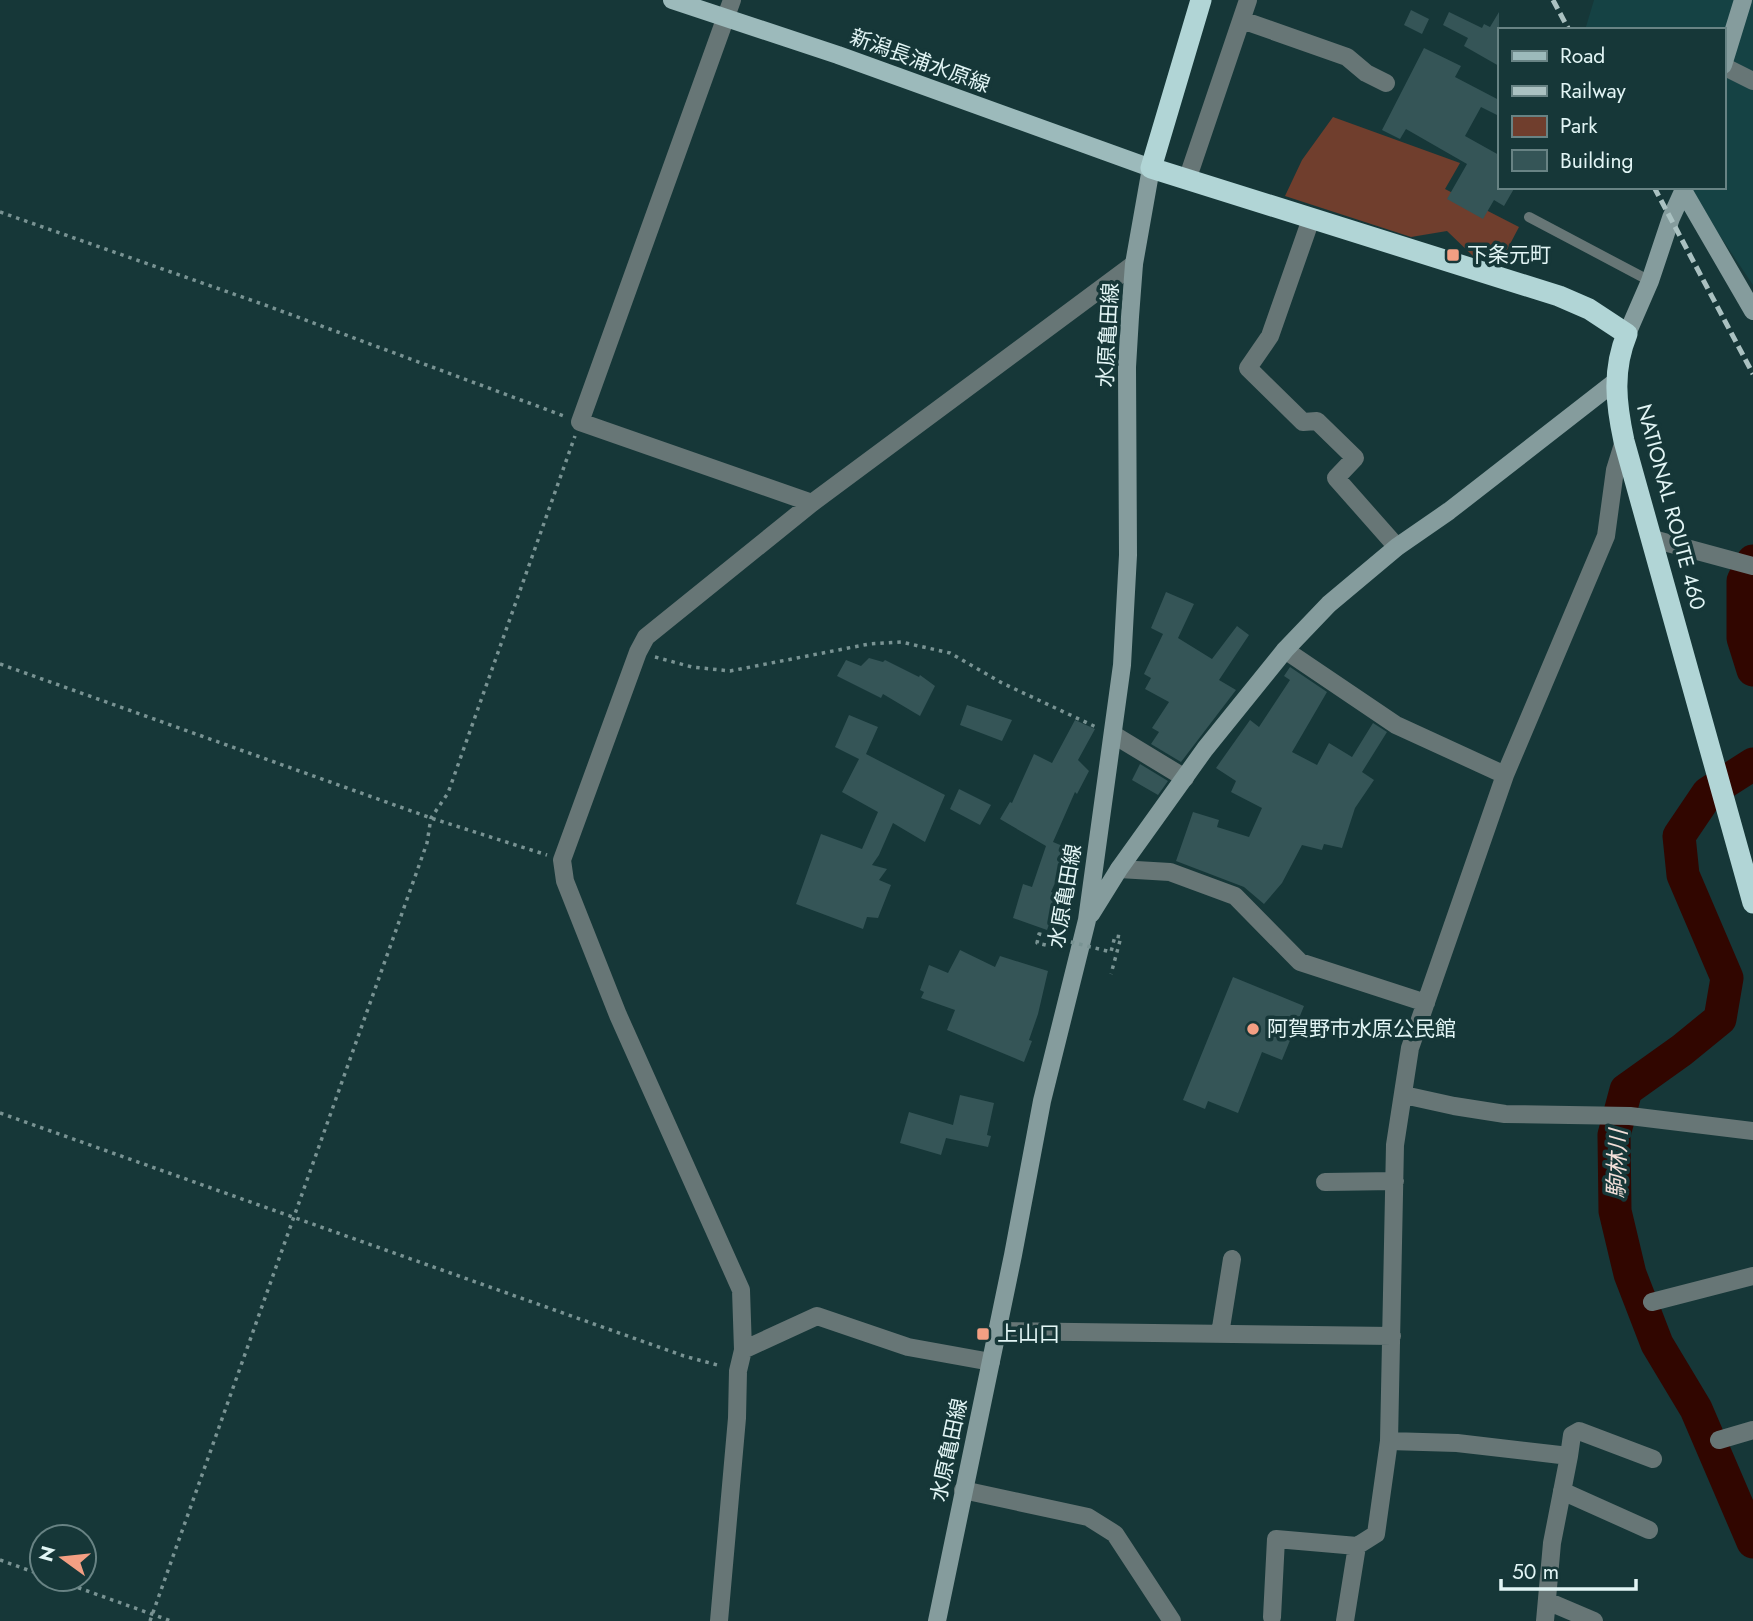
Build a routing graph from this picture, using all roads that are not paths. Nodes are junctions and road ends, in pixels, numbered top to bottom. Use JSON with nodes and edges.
{"nodes":[{"id":1,"x":672,"y":0,"type":"edge"},
{"id":2,"x":732,"y":0,"type":"edge"},
{"id":3,"x":1201,"y":0,"type":"edge"},
{"id":4,"x":1248,"y":0,"type":"edge"},
{"id":5,"x":1744,"y":0,"type":"edge"},
{"id":6,"x":725,"y":19,"type":"junction"},
{"id":7,"x":1242,"y":20,"type":"junction"},
{"id":8,"x":1725,"y":60,"type":"edge"},
{"id":9,"x":1725,"y":67,"type":"edge"},
{"id":10,"x":1753,"y":82,"type":"edge"},
{"id":11,"x":1387,"y":83,"type":"dead end"},
{"id":12,"x":1151,"y":168,"type":"junction"},
{"id":13,"x":1187,"y":180,"type":"junction"},
{"id":14,"x":1684,"y":190,"type":"edge"},
{"id":15,"x":1529,"y":216,"type":"dead end"},
{"id":16,"x":1311,"y":219,"type":"junction"},
{"id":17,"x":1134,"y":264,"type":"junction"},
{"id":18,"x":1650,"y":281,"type":"junction"},
{"id":19,"x":1753,"y":311,"type":"edge"},
{"id":20,"x":1627,"y":334,"type":"junction"},
{"id":21,"x":1616,"y":381,"type":"junction"},
{"id":22,"x":1624,"y":441,"type":"junction"},
{"id":23,"x":812,"y":503,"type":"junction"},
{"id":24,"x":1653,"y":539,"type":"junction"},
{"id":25,"x":1396,"y":547,"type":"junction"},
{"id":26,"x":1747,"y":564,"type":"edge"},
{"id":27,"x":1285,"y":650,"type":"junction"},
{"id":28,"x":1114,"y":735,"type":"junction"},
{"id":29,"x":1505,"y":775,"type":"junction"},
{"id":30,"x":1185,"y":778,"type":"junction"},
{"id":31,"x":1119,"y":869,"type":"junction"},
{"id":32,"x":1753,"y":903,"type":"edge"},
{"id":33,"x":1087,"y":920,"type":"junction"},
{"id":34,"x":1426,"y":1003,"type":"junction"},
{"id":35,"x":1404,"y":1095,"type":"junction"},
{"id":36,"x":1753,"y":1131,"type":"edge"},
{"id":37,"x":1395,"y":1181,"type":"junction"},
{"id":38,"x":1325,"y":1182,"type":"dead end"},
{"id":39,"x":1232,"y":1259,"type":"dead end"},
{"id":40,"x":1753,"y":1276,"type":"edge"},
{"id":41,"x":1652,"y":1302,"type":"dead end"},
{"id":42,"x":997,"y":1331,"type":"junction"},
{"id":43,"x":1220,"y":1334,"type":"junction"},
{"id":44,"x":1392,"y":1336,"type":"junction"},
{"id":45,"x":743,"y":1350,"type":"junction"},
{"id":46,"x":991,"y":1362,"type":"junction"},
{"id":47,"x":1753,"y":1430,"type":"edge"},
{"id":48,"x":1719,"y":1440,"type":"dead end"},
{"id":49,"x":1389,"y":1441,"type":"junction"},
{"id":50,"x":1569,"y":1456,"type":"junction"},
{"id":51,"x":1653,"y":1459,"type":"dead end"},
{"id":52,"x":963,"y":1490,"type":"junction"},
{"id":53,"x":1562,"y":1491,"type":"junction"},
{"id":54,"x":1649,"y":1530,"type":"dead end"},
{"id":55,"x":1357,"y":1546,"type":"junction"},
{"id":56,"x":1547,"y":1601,"type":"junction"},
{"id":57,"x":1272,"y":1617,"type":"dead end"},
{"id":58,"x":719,"y":1621,"type":"edge"},
{"id":59,"x":937,"y":1621,"type":"edge"},
{"id":60,"x":1172,"y":1621,"type":"edge"},
{"id":61,"x":1345,"y":1621,"type":"edge"},
{"id":62,"x":1545,"y":1621,"type":"edge"},
{"id":63,"x":1594,"y":1621,"type":"edge"}],
"edges":[{"from":1,"to":6,"type":"main road","name":"新潟長浦水原線"},
{"from":2,"to":6,"type":"street"},
{"from":3,"to":12,"type":"highway"},
{"from":4,"to":7,"type":"street"},
{"from":5,"to":8,"type":"main road"},
{"from":6,"to":12,"type":"main road","name":"新潟長浦水原線"},
{"from":6,"to":23,"type":"street"},
{"from":7,"to":11,"type":"street"},
{"from":7,"to":13,"type":"street"},
{"from":9,"to":10,"type":"street"},
{"from":12,"to":13,"type":"highway"},
{"from":12,"to":17,"type":"main road","name":"水原亀田線"},
{"from":13,"to":16,"type":"highway"},
{"from":14,"to":18,"type":"main road"},
{"from":14,"to":19,"type":"main road"},
{"from":15,"to":18,"type":"lane"},
{"from":16,"to":20,"type":"highway"},
{"from":16,"to":25,"type":"street"},
{"from":17,"to":23,"type":"street"},
{"from":17,"to":28,"type":"main road","name":"水原亀田線"},
{"from":18,"to":20,"type":"main road"},
{"from":20,"to":21,"type":"highway","name":"NATIONAL ROUTE 460"},
{"from":21,"to":22,"type":"highway","name":"NATIONAL ROUTE 460"},
{"from":21,"to":25,"type":"main road"},
{"from":22,"to":24,"type":"highway","name":"NATIONAL ROUTE 460"},
{"from":22,"to":29,"type":"street"},
{"from":23,"to":45,"type":"street"},
{"from":24,"to":26,"type":"street"},
{"from":24,"to":32,"type":"highway","name":"NATIONAL ROUTE 460"},
{"from":25,"to":27,"type":"main road"},
{"from":27,"to":29,"type":"street"},
{"from":27,"to":30,"type":"main road"},
{"from":28,"to":30,"type":"street"},
{"from":28,"to":33,"type":"main road","name":"水原亀田線"},
{"from":29,"to":34,"type":"street"},
{"from":30,"to":31,"type":"main road"},
{"from":31,"to":33,"type":"main road"},
{"from":31,"to":34,"type":"street"},
{"from":33,"to":42,"type":"main road","name":"水原亀田線"},
{"from":34,"to":35,"type":"street"},
{"from":35,"to":36,"type":"street"},
{"from":35,"to":37,"type":"street"},
{"from":37,"to":38,"type":"street"},
{"from":37,"to":44,"type":"street"},
{"from":39,"to":43,"type":"street"},
{"from":40,"to":41,"type":"street"},
{"from":42,"to":43,"type":"street"},
{"from":42,"to":46,"type":"main road","name":"水原亀田線"},
{"from":43,"to":44,"type":"street"},
{"from":44,"to":49,"type":"street"},
{"from":45,"to":46,"type":"street"},
{"from":45,"to":58,"type":"street"},
{"from":46,"to":52,"type":"main road","name":"水原亀田線"},
{"from":47,"to":48,"type":"street"},
{"from":49,"to":50,"type":"street"},
{"from":49,"to":55,"type":"street"},
{"from":50,"to":51,"type":"street"},
{"from":50,"to":53,"type":"street"},
{"from":52,"to":59,"type":"main road","name":"水原亀田線"},
{"from":52,"to":60,"type":"street"},
{"from":53,"to":54,"type":"street"},
{"from":53,"to":56,"type":"street"},
{"from":55,"to":57,"type":"street"},
{"from":55,"to":61,"type":"street"},
{"from":56,"to":62,"type":"street"},
{"from":56,"to":63,"type":"street"}]}
